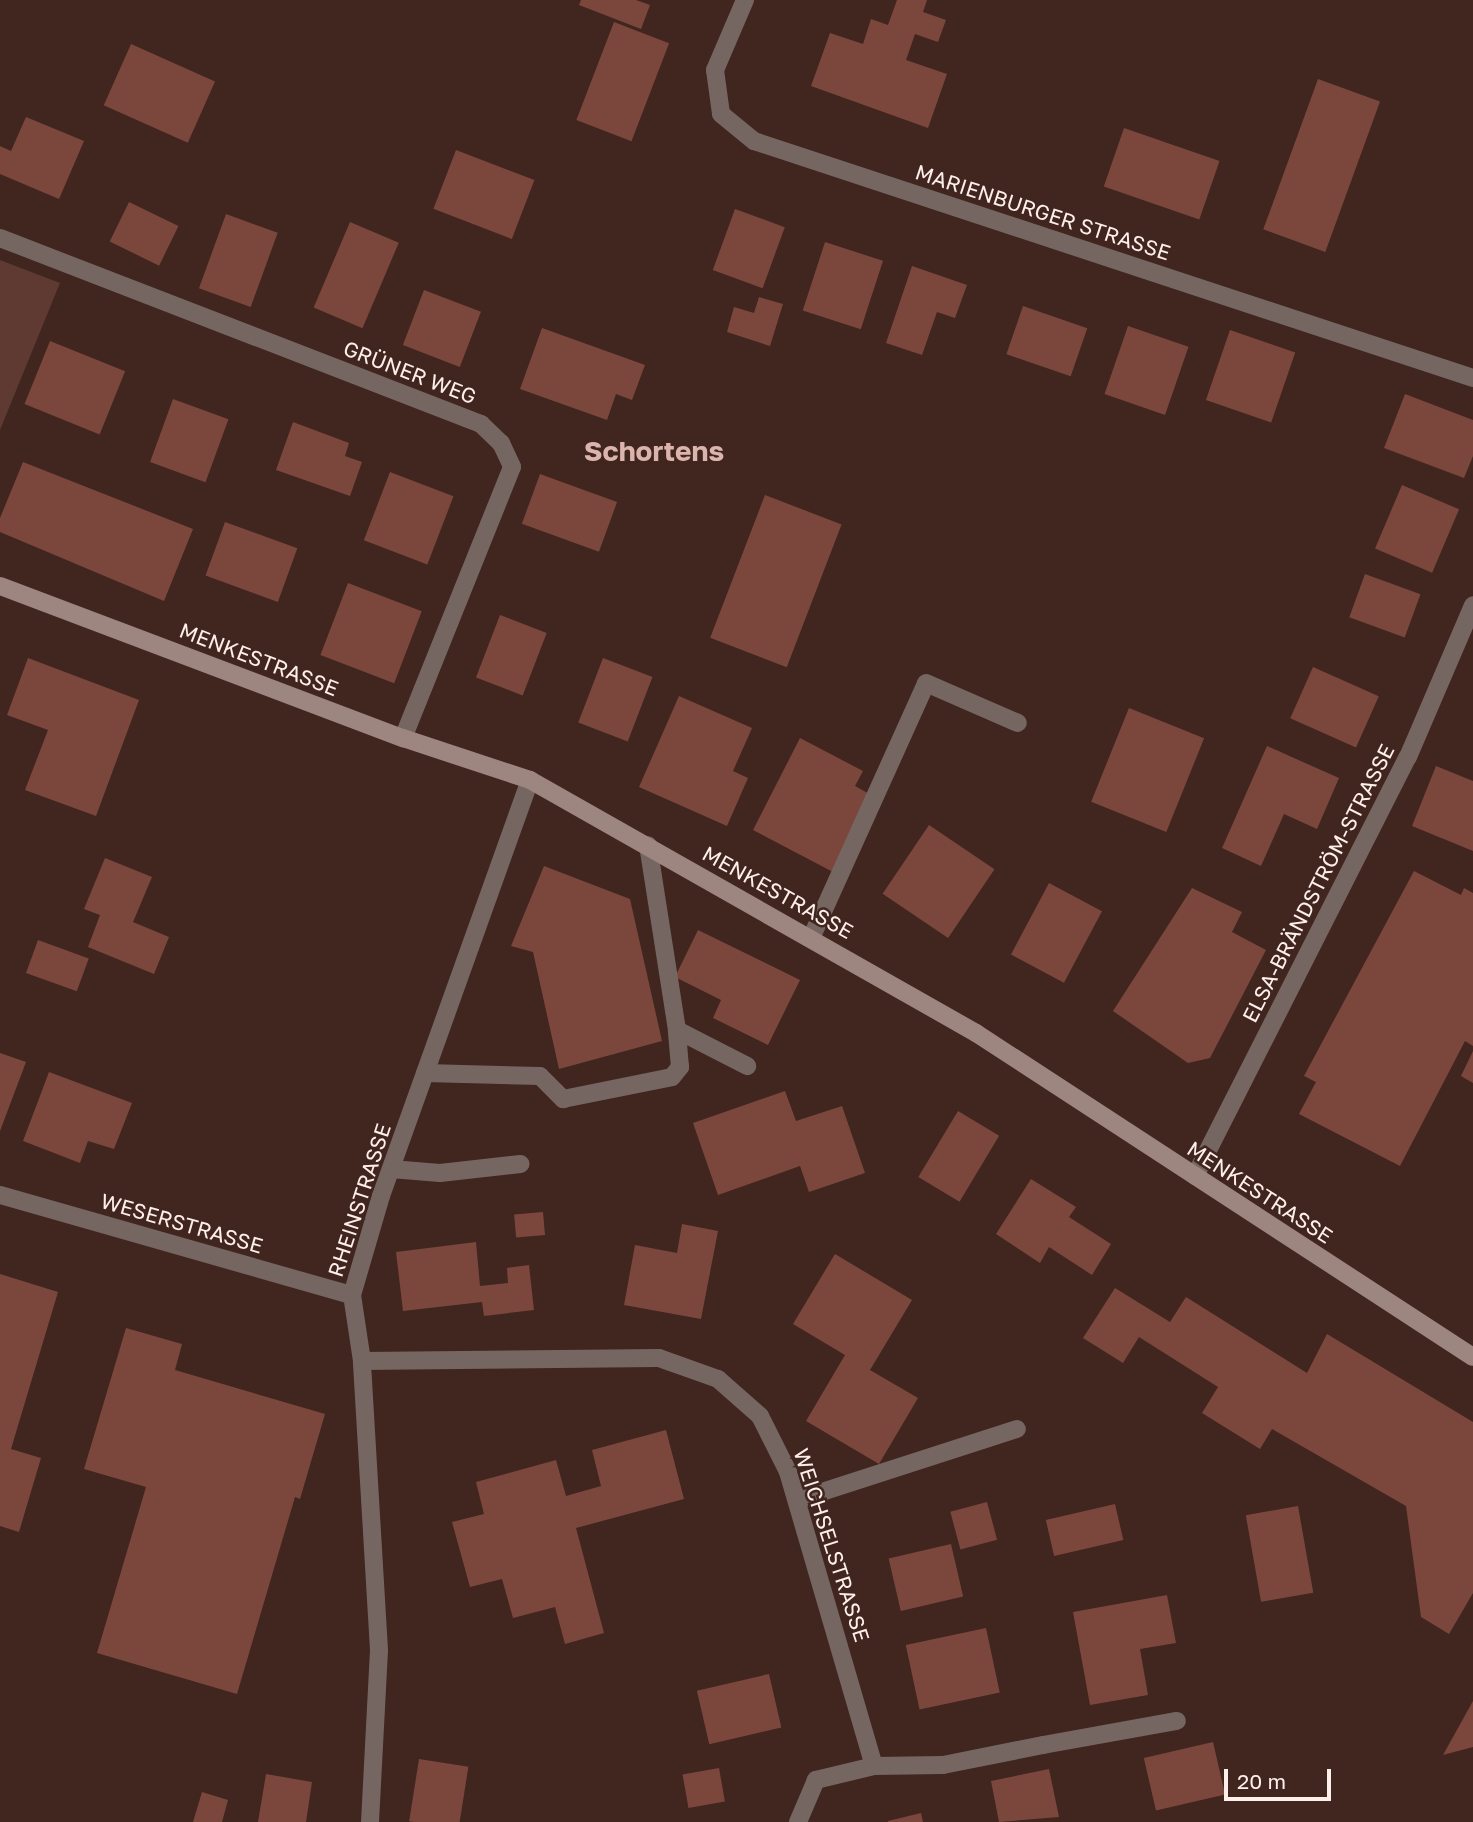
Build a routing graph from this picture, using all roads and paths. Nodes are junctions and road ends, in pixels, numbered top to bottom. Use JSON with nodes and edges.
{"nodes":[{"id":1,"x":745,"y":0,"type":"edge"},
{"id":2,"x":0,"y":238,"type":"edge"},
{"id":3,"x":1473,"y":378,"type":"edge"},
{"id":4,"x":0,"y":586,"type":"edge"},
{"id":5,"x":1473,"y":605,"type":"edge"},
{"id":6,"x":1018,"y":723,"type":"dead end"},
{"id":7,"x":403,"y":738,"type":"junction"},
{"id":8,"x":530,"y":780,"type":"junction"},
{"id":9,"x":648,"y":845,"type":"junction"},
{"id":10,"x":812,"y":936,"type":"junction"},
{"id":11,"x":677,"y":1030,"type":"junction"},
{"id":12,"x":747,"y":1066,"type":"dead end"},
{"id":13,"x":425,"y":1073,"type":"junction"},
{"id":14,"x":520,"y":1164,"type":"dead end"},
{"id":15,"x":391,"y":1169,"type":"junction"},
{"id":16,"x":1195,"y":1176,"type":"junction"},
{"id":17,"x":0,"y":1195,"type":"edge"},
{"id":18,"x":352,"y":1295,"type":"junction"},
{"id":19,"x":1473,"y":1357,"type":"edge"},
{"id":20,"x":362,"y":1361,"type":"junction"},
{"id":21,"x":1017,"y":1429,"type":"dead end"},
{"id":22,"x":797,"y":1500,"type":"junction"},
{"id":23,"x":1177,"y":1721,"type":"dead end"},
{"id":24,"x":874,"y":1766,"type":"junction"},
{"id":25,"x":370,"y":1822,"type":"edge"},
{"id":26,"x":799,"y":1822,"type":"edge"}],
"edges":[{"from":1,"to":3,"type":"street","name":"MARIENBURGER STRASSE"},
{"from":2,"to":7,"type":"street","name":"GRÜNER WEG"},
{"from":4,"to":7,"type":"street","name":"MENKESTRASSE"},
{"from":5,"to":16,"type":"street","name":"ELSA-BRÄNDSTRÖM-STRASSE"},
{"from":6,"to":10,"type":"street"},
{"from":7,"to":8,"type":"street","name":"MENKESTRASSE"},
{"from":8,"to":9,"type":"street","name":"MENKESTRASSE"},
{"from":8,"to":13,"type":"street","name":"RHEINSTRASSE"},
{"from":9,"to":10,"type":"street","name":"MENKESTRASSE"},
{"from":9,"to":11,"type":"street"},
{"from":10,"to":16,"type":"street","name":"MENKESTRASSE"},
{"from":11,"to":12,"type":"street"},
{"from":11,"to":13,"type":"street"},
{"from":13,"to":15,"type":"street","name":"RHEINSTRASSE"},
{"from":14,"to":15,"type":"street"},
{"from":15,"to":18,"type":"street","name":"RHEINSTRASSE"},
{"from":16,"to":19,"type":"street","name":"MENKESTRASSE"},
{"from":17,"to":18,"type":"street","name":"WESERSTRASSE"},
{"from":18,"to":20,"type":"street","name":"RHEINSTRASSE"},
{"from":20,"to":22,"type":"street","name":"WEICHSELSTRASSE"},
{"from":20,"to":25,"type":"street","name":"RHEINSTRASSE"},
{"from":21,"to":22,"type":"street"},
{"from":22,"to":24,"type":"street","name":"WEICHSELSTRASSE"},
{"from":23,"to":24,"type":"street"},
{"from":24,"to":26,"type":"street"}]}
